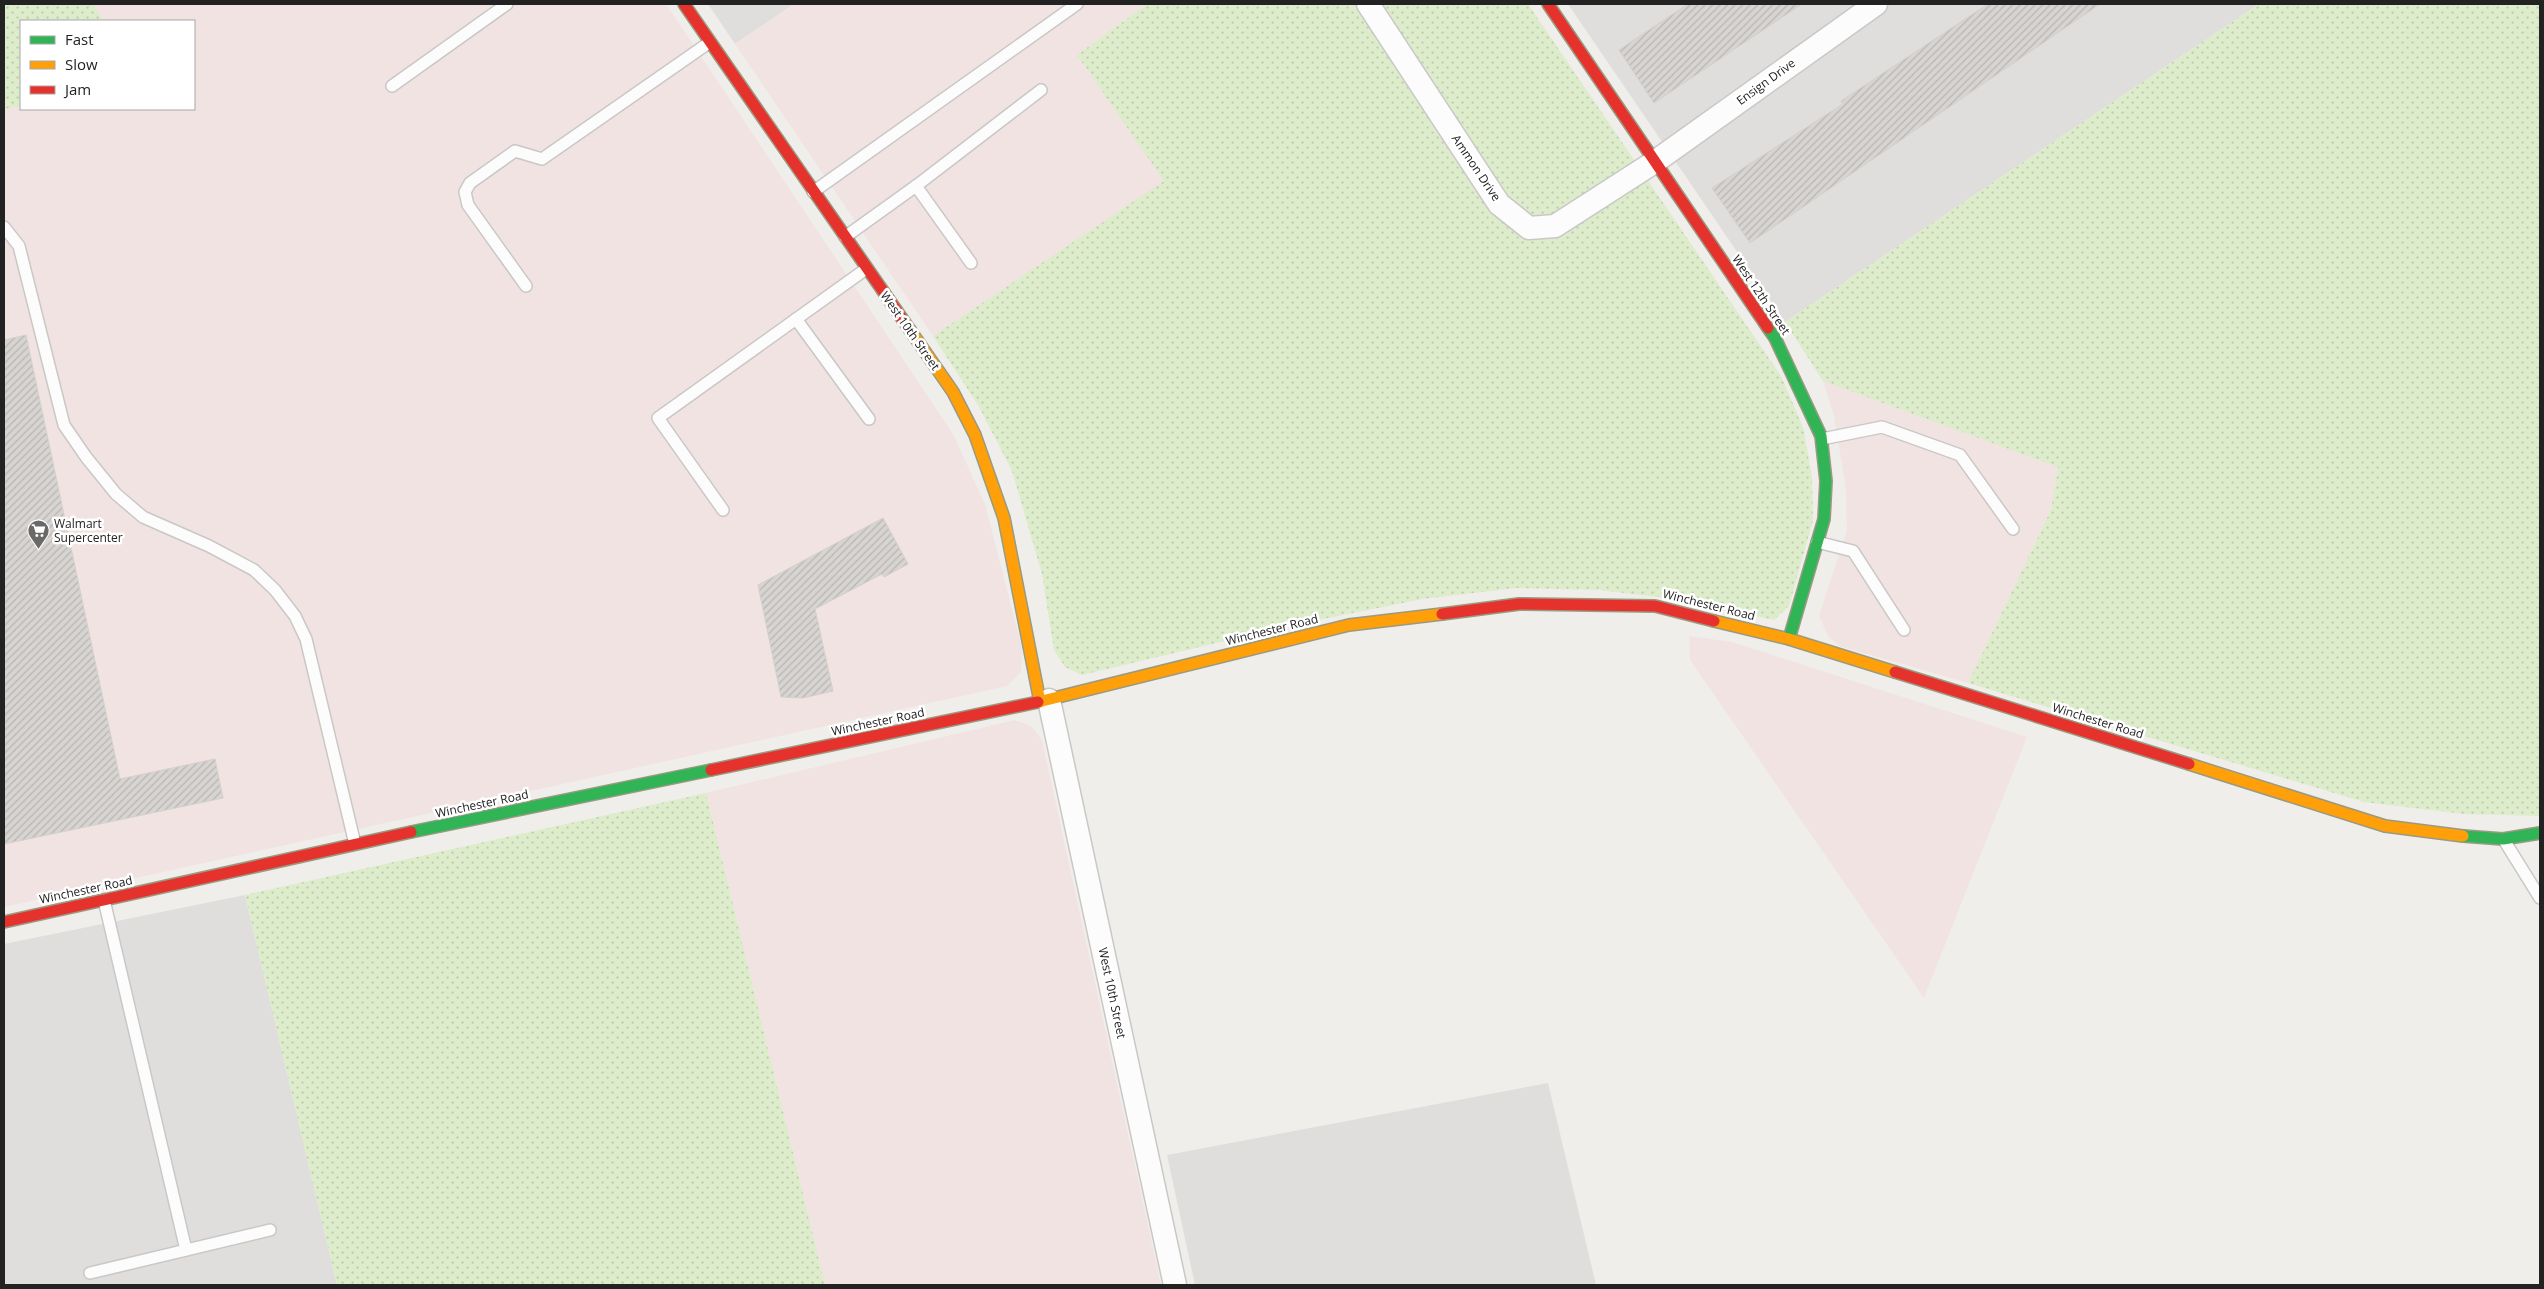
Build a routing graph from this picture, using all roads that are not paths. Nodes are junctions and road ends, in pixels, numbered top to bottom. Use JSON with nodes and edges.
{"nodes":[{"id":1,"x":507,"y":4,"type":"edge"},
{"id":2,"x":684,"y":4,"type":"edge"},
{"id":3,"x":1077,"y":4,"type":"edge"},
{"id":4,"x":1368,"y":4,"type":"edge"},
{"id":5,"x":1548,"y":4,"type":"edge"},
{"id":6,"x":1876,"y":4,"type":"edge"},
{"id":7,"x":710,"y":42,"type":"junction"},
{"id":8,"x":392,"y":86,"type":"dead end"},
{"id":9,"x":1041,"y":90,"type":"dead end"},
{"id":10,"x":1656,"y":161,"type":"junction"},
{"id":11,"x":916,"y":186,"type":"junction"},
{"id":12,"x":813,"y":192,"type":"junction"},
{"id":13,"x":4,"y":227,"type":"edge"},
{"id":14,"x":844,"y":238,"type":"junction"},
{"id":15,"x":970,"y":263,"type":"dead end"},
{"id":16,"x":866,"y":269,"type":"junction"},
{"id":17,"x":526,"y":286,"type":"dead end"},
{"id":18,"x":796,"y":319,"type":"junction"},
{"id":19,"x":869,"y":419,"type":"dead end"},
{"id":20,"x":1822,"y":439,"type":"junction"},
{"id":21,"x":723,"y":510,"type":"dead end"},
{"id":22,"x":2013,"y":529,"type":"dead end"},
{"id":23,"x":1817,"y":542,"type":"junction"},
{"id":24,"x":1904,"y":630,"type":"dead end"},
{"id":25,"x":1789,"y":639,"type":"junction"},
{"id":26,"x":1045,"y":701,"type":"junction"},
{"id":27,"x":2540,"y":833,"type":"edge"},
{"id":28,"x":2503,"y":839,"type":"junction"},
{"id":29,"x":355,"y":844,"type":"junction"},
{"id":30,"x":2540,"y":898,"type":"edge"},
{"id":31,"x":104,"y":900,"type":"junction"},
{"id":32,"x":4,"y":922,"type":"edge"},
{"id":33,"x":270,"y":1230,"type":"dead end"},
{"id":34,"x":186,"y":1250,"type":"junction"},
{"id":35,"x":90,"y":1273,"type":"dead end"},
{"id":36,"x":1175,"y":1285,"type":"edge"}],
"edges":[{"from":1,"to":8,"type":"lane"},
{"from":2,"to":7,"type":"street","name":"West 10th Street"},
{"from":3,"to":12,"type":"lane"},
{"from":4,"to":10,"type":"street","name":"Ammon Drive"},
{"from":5,"to":10,"type":"street","name":"West 12th Street"},
{"from":6,"to":10,"type":"street","name":"Ensign Drive"},
{"from":7,"to":12,"type":"street","name":"West 10th Street"},
{"from":7,"to":17,"type":"lane"},
{"from":9,"to":11,"type":"lane"},
{"from":10,"to":20,"type":"street","name":"West 12th Street"},
{"from":11,"to":14,"type":"lane"},
{"from":11,"to":15,"type":"lane"},
{"from":12,"to":14,"type":"street","name":"West 10th Street"},
{"from":13,"to":29,"type":"lane"},
{"from":14,"to":16,"type":"street","name":"West 10th Street"},
{"from":16,"to":18,"type":"lane"},
{"from":16,"to":26,"type":"street","name":"West 10th Street"},
{"from":18,"to":19,"type":"lane"},
{"from":18,"to":21,"type":"lane"},
{"from":20,"to":22,"type":"lane"},
{"from":20,"to":23,"type":"street","name":"West 12th Street"},
{"from":23,"to":24,"type":"lane"},
{"from":23,"to":25,"type":"street","name":"West 12th Street"},
{"from":25,"to":26,"type":"street","name":"Winchester Road"},
{"from":25,"to":28,"type":"street","name":"Winchester Road"},
{"from":26,"to":29,"type":"street","name":"Winchester Road"},
{"from":26,"to":36,"type":"street","name":"West 10th Street"},
{"from":27,"to":28,"type":"street","name":"Winchester Road"},
{"from":28,"to":30,"type":"lane"},
{"from":29,"to":31,"type":"street","name":"Winchester Road"},
{"from":31,"to":32,"type":"street","name":"Winchester Road"},
{"from":31,"to":34,"type":"lane"},
{"from":33,"to":34,"type":"lane"},
{"from":34,"to":35,"type":"lane"}]}
